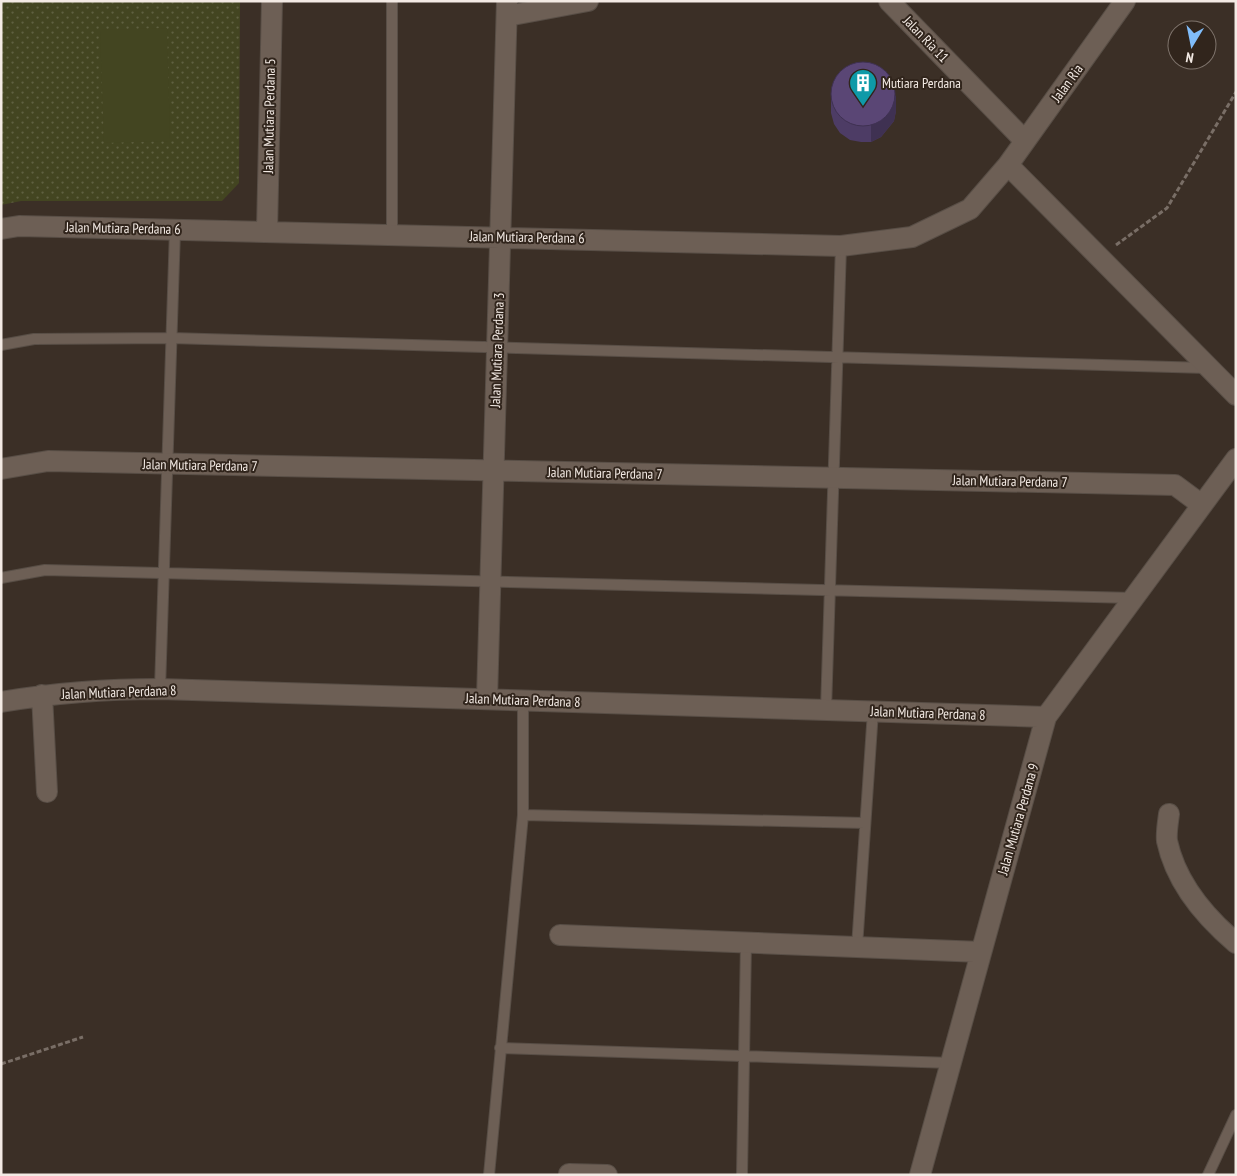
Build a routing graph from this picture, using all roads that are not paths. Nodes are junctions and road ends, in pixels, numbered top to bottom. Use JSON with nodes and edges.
{"nodes":[{"id":1,"x":272,"y":1,"type":"edge"},
{"id":2,"x":392,"y":1,"type":"edge"},
{"id":3,"x":588,"y":1,"type":"edge"},
{"id":4,"x":889,"y":1,"type":"edge"},
{"id":5,"x":1124,"y":2,"type":"edge"},
{"id":6,"x":507,"y":9,"type":"edge"},
{"id":7,"x":1025,"y":141,"type":"junction"},
{"id":8,"x":1008,"y":165,"type":"junction"},
{"id":9,"x":10,"y":228,"type":"edge"},
{"id":10,"x":174,"y":230,"type":"junction"},
{"id":11,"x":267,"y":231,"type":"junction"},
{"id":12,"x":392,"y":234,"type":"junction"},
{"id":13,"x":501,"y":236,"type":"junction"},
{"id":14,"x":841,"y":246,"type":"junction"},
{"id":15,"x":171,"y":338,"type":"junction"},
{"id":16,"x":1,"y":345,"type":"edge"},
{"id":17,"x":498,"y":348,"type":"junction"},
{"id":18,"x":838,"y":357,"type":"junction"},
{"id":19,"x":1209,"y":368,"type":"junction"},
{"id":20,"x":1236,"y":395,"type":"edge"},
{"id":21,"x":1236,"y":459,"type":"edge"},
{"id":22,"x":167,"y":464,"type":"junction"},
{"id":23,"x":1,"y":469,"type":"edge"},
{"id":24,"x":494,"y":472,"type":"junction"},
{"id":25,"x":834,"y":477,"type":"junction"},
{"id":26,"x":1202,"y":505,"type":"junction"},
{"id":27,"x":164,"y":573,"type":"junction"},
{"id":28,"x":1,"y":578,"type":"edge"},
{"id":29,"x":491,"y":580,"type":"junction"},
{"id":30,"x":830,"y":590,"type":"junction"},
{"id":31,"x":1134,"y":598,"type":"junction"},
{"id":32,"x":160,"y":689,"type":"junction"},
{"id":33,"x":42,"y":695,"type":"junction"},
{"id":34,"x":487,"y":699,"type":"junction"},
{"id":35,"x":523,"y":700,"type":"junction"},
{"id":36,"x":1,"y":702,"type":"edge"},
{"id":37,"x":826,"y":710,"type":"junction"},
{"id":38,"x":873,"y":711,"type":"junction"},
{"id":39,"x":1046,"y":717,"type":"junction"},
{"id":40,"x":47,"y":792,"type":"dead end"},
{"id":41,"x":1169,"y":814,"type":"dead end"},
{"id":42,"x":523,"y":815,"type":"junction"},
{"id":43,"x":865,"y":823,"type":"junction"},
{"id":44,"x":560,"y":935,"type":"dead end"},
{"id":45,"x":746,"y":942,"type":"junction"},
{"id":46,"x":1236,"y":943,"type":"edge"},
{"id":47,"x":857,"y":947,"type":"junction"},
{"id":48,"x":981,"y":952,"type":"junction"},
{"id":49,"x":500,"y":1048,"type":"junction"},
{"id":50,"x":744,"y":1056,"type":"junction"},
{"id":51,"x":952,"y":1063,"type":"junction"},
{"id":52,"x":1236,"y":1115,"type":"edge"},
{"id":53,"x":569,"y":1174,"type":"dead end"},
{"id":54,"x":489,"y":1175,"type":"edge"},
{"id":55,"x":607,"y":1175,"type":"edge"},
{"id":56,"x":742,"y":1175,"type":"edge"},
{"id":57,"x":920,"y":1175,"type":"edge"},
{"id":58,"x":1208,"y":1175,"type":"edge"}],
"edges":[{"from":1,"to":11,"type":"street","name":"Jalan Mutiara Perdana 5"},
{"from":2,"to":12,"type":"lane"},
{"from":3,"to":6,"type":"street"},
{"from":4,"to":7,"type":"street","name":"Jalan Ria 11"},
{"from":5,"to":7,"type":"street","name":"Jalan Ria"},
{"from":6,"to":13,"type":"street","name":"Jalan Mutiara Perdana 3"},
{"from":7,"to":8,"type":"street","name":"Jalan Ria"},
{"from":8,"to":14,"type":"street","name":"Jalan Mutiara Perdana 6"},
{"from":8,"to":19,"type":"street"},
{"from":9,"to":10,"type":"street","name":"Jalan Mutiara Perdana 6"},
{"from":10,"to":11,"type":"street","name":"Jalan Mutiara Perdana 6"},
{"from":10,"to":15,"type":"lane"},
{"from":11,"to":12,"type":"street","name":"Jalan Mutiara Perdana 6"},
{"from":12,"to":13,"type":"street","name":"Jalan Mutiara Perdana 6"},
{"from":13,"to":14,"type":"street","name":"Jalan Mutiara Perdana 6"},
{"from":13,"to":17,"type":"street","name":"Jalan Mutiara Perdana 3"},
{"from":14,"to":18,"type":"lane"},
{"from":15,"to":16,"type":"lane"},
{"from":15,"to":17,"type":"lane"},
{"from":15,"to":22,"type":"lane"},
{"from":17,"to":18,"type":"lane"},
{"from":17,"to":24,"type":"street","name":"Jalan Mutiara Perdana 3"},
{"from":18,"to":19,"type":"lane"},
{"from":18,"to":25,"type":"lane"},
{"from":19,"to":20,"type":"street"},
{"from":21,"to":26,"type":"street","name":"Jalan Mutiara Perdana 9"},
{"from":22,"to":23,"type":"street","name":"Jalan Mutiara Perdana 7"},
{"from":22,"to":24,"type":"street","name":"Jalan Mutiara Perdana 7"},
{"from":22,"to":27,"type":"lane"},
{"from":24,"to":25,"type":"street","name":"Jalan Mutiara Perdana 7"},
{"from":24,"to":29,"type":"street","name":"Jalan Mutiara Perdana 3"},
{"from":25,"to":26,"type":"street","name":"Jalan Mutiara Perdana 7"},
{"from":25,"to":30,"type":"lane"},
{"from":26,"to":31,"type":"street","name":"Jalan Mutiara Perdana 9"},
{"from":27,"to":28,"type":"lane"},
{"from":27,"to":29,"type":"lane"},
{"from":27,"to":32,"type":"lane"},
{"from":29,"to":30,"type":"lane"},
{"from":29,"to":34,"type":"street","name":"Jalan Mutiara Perdana 3"},
{"from":30,"to":31,"type":"lane"},
{"from":30,"to":37,"type":"lane"},
{"from":31,"to":39,"type":"street","name":"Jalan Mutiara Perdana 9"},
{"from":32,"to":33,"type":"street","name":"Jalan Mutiara Perdana 8"},
{"from":32,"to":34,"type":"street","name":"Jalan Mutiara Perdana 8"},
{"from":33,"to":36,"type":"street","name":"Jalan Mutiara Perdana 8"},
{"from":33,"to":40,"type":"street"},
{"from":34,"to":35,"type":"street","name":"Jalan Mutiara Perdana 8"},
{"from":35,"to":37,"type":"street","name":"Jalan Mutiara Perdana 8"},
{"from":35,"to":42,"type":"lane"},
{"from":37,"to":38,"type":"street","name":"Jalan Mutiara Perdana 8"},
{"from":38,"to":39,"type":"street","name":"Jalan Mutiara Perdana 8"},
{"from":38,"to":43,"type":"lane"},
{"from":39,"to":48,"type":"street","name":"Jalan Mutiara Perdana 9"},
{"from":41,"to":46,"type":"street"},
{"from":42,"to":43,"type":"lane"},
{"from":42,"to":49,"type":"lane"},
{"from":43,"to":47,"type":"lane"},
{"from":44,"to":45,"type":"street"},
{"from":45,"to":47,"type":"street"},
{"from":45,"to":50,"type":"lane"},
{"from":47,"to":48,"type":"street"},
{"from":48,"to":51,"type":"street","name":"Jalan Mutiara Perdana 9"},
{"from":49,"to":50,"type":"lane"},
{"from":49,"to":54,"type":"lane"},
{"from":50,"to":51,"type":"lane"},
{"from":50,"to":56,"type":"lane"},
{"from":51,"to":57,"type":"street","name":"Jalan Mutiara Perdana 9"},
{"from":52,"to":58,"type":"lane"},
{"from":53,"to":55,"type":"street"}]}
